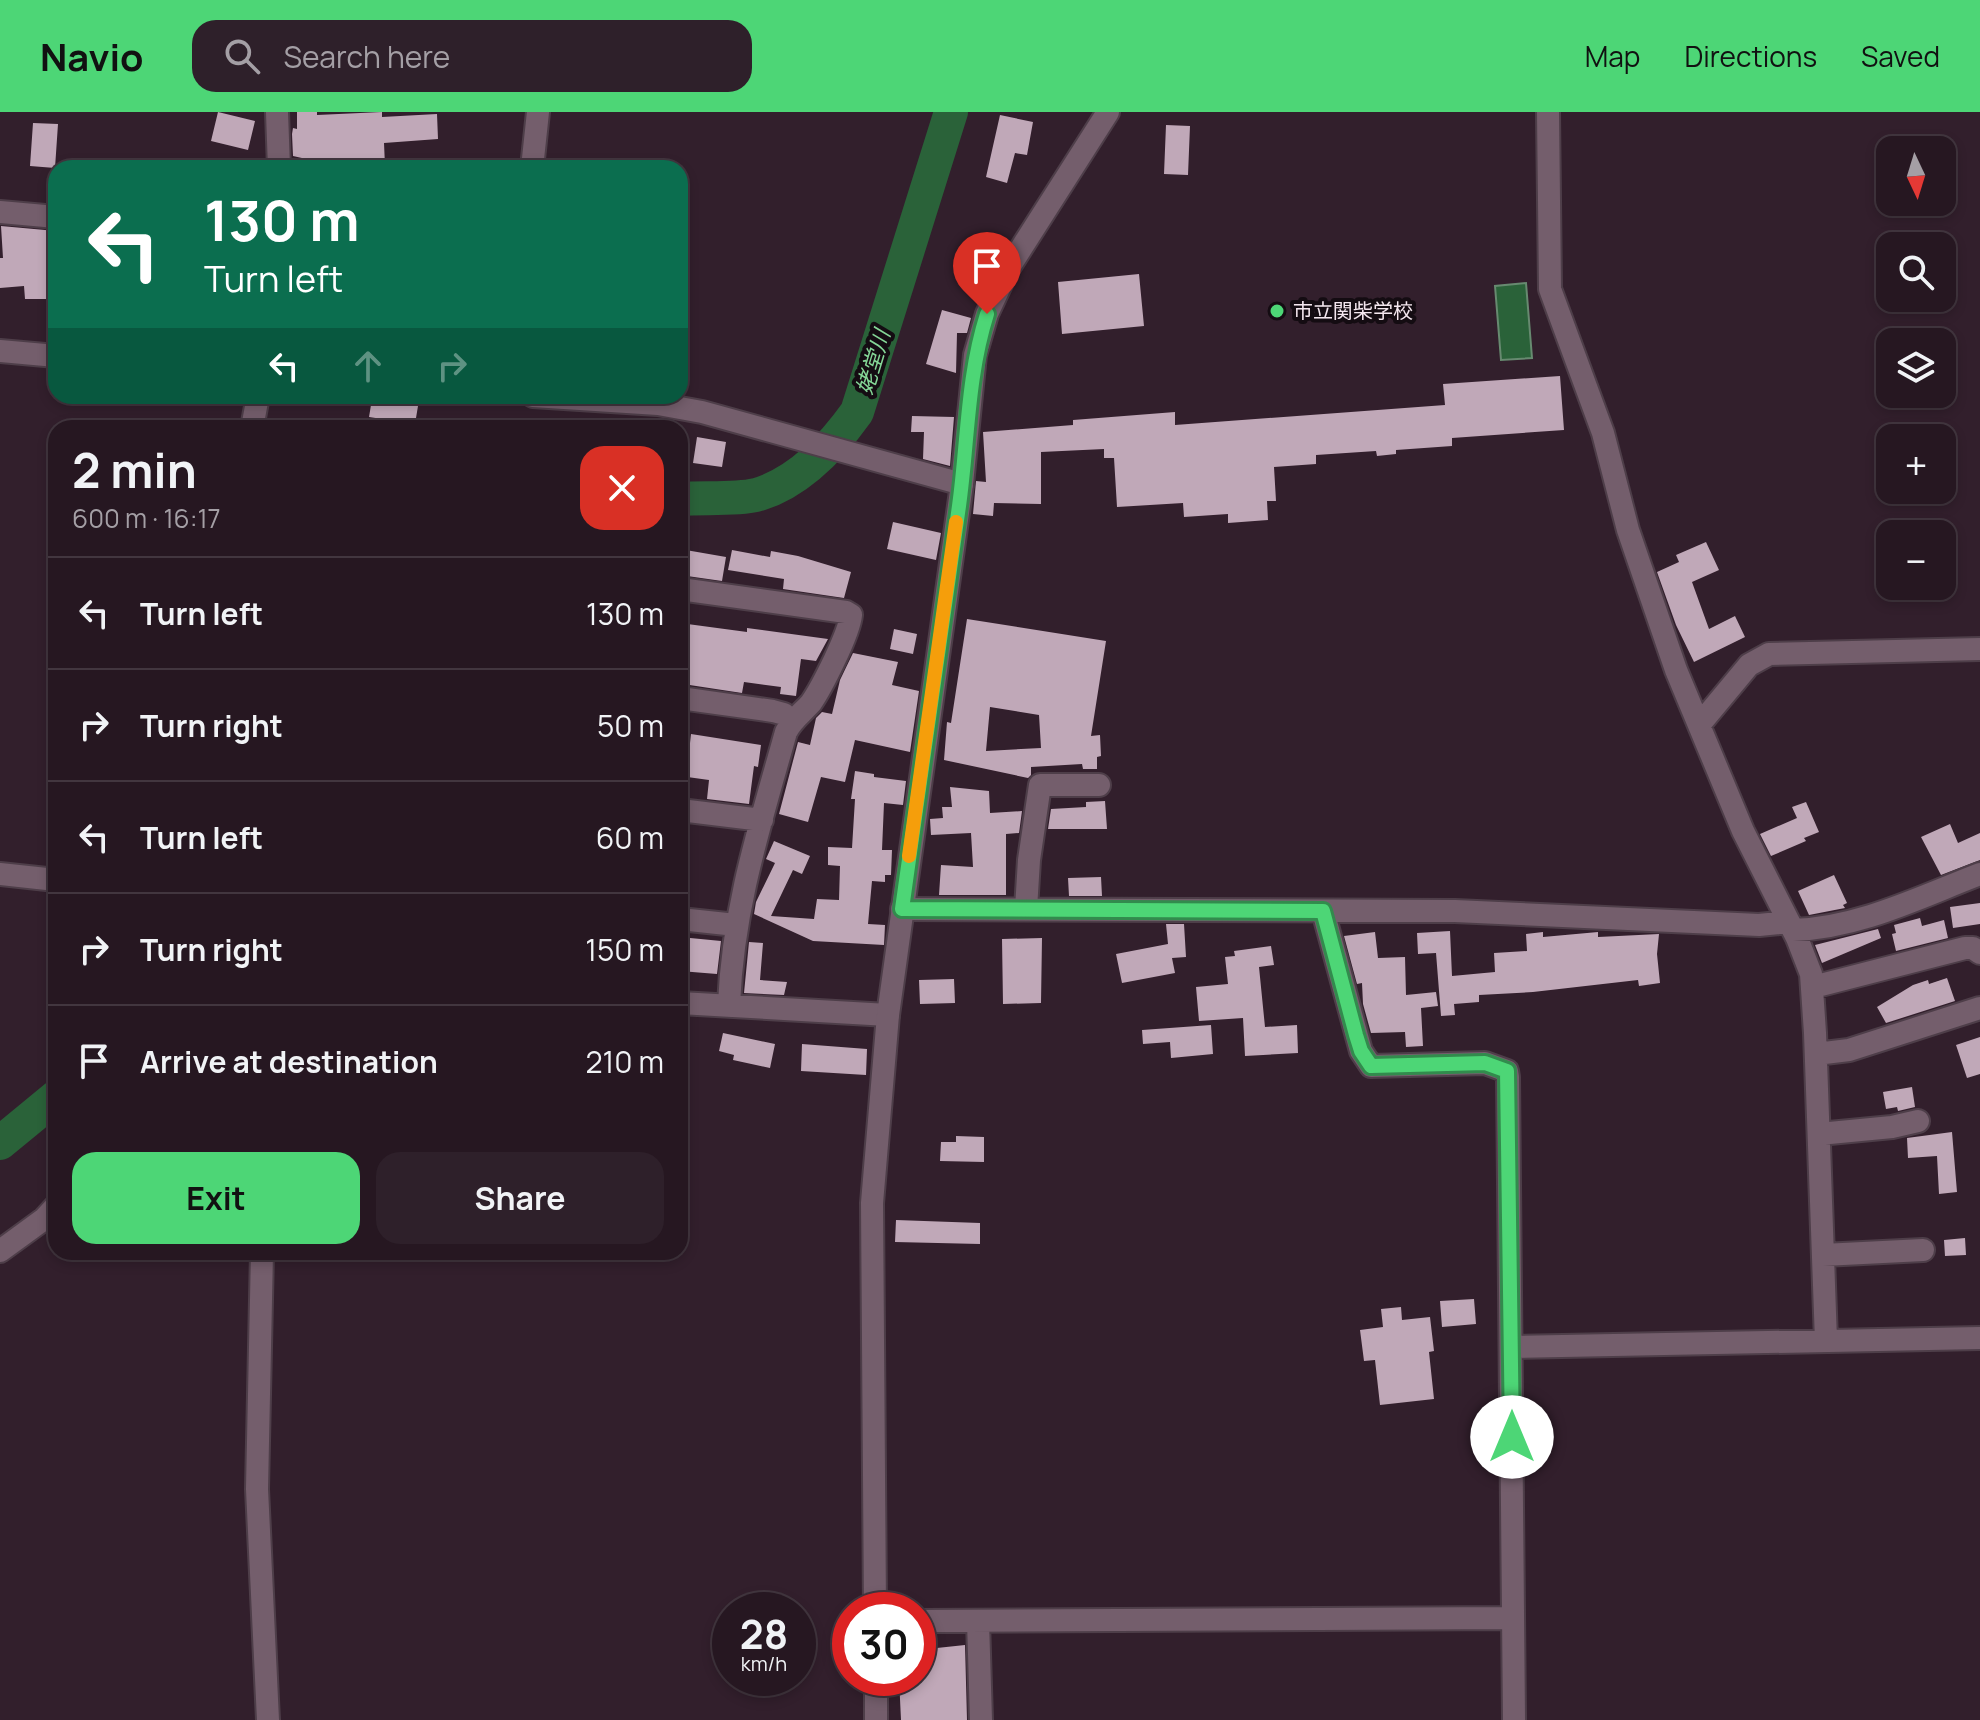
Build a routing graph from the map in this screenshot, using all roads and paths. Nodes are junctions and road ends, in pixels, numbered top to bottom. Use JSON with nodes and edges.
{"nodes":[{"id":1,"x":259,"y":112,"type":"edge"},
{"id":2,"x":277,"y":112,"type":"edge"},
{"id":3,"x":538,"y":112,"type":"edge"},
{"id":4,"x":1108,"y":112,"type":"edge"},
{"id":5,"x":1548,"y":112,"type":"edge"},
{"id":6,"x":279,"y":160,"type":"edge"},
{"id":7,"x":533,"y":160,"type":"edge"},
{"id":8,"x":0,"y":212,"type":"edge"},
{"id":9,"x":48,"y":216,"type":"edge"},
{"id":10,"x":0,"y":351,"type":"edge"},
{"id":11,"x":48,"y":355,"type":"edge"},
{"id":12,"x":658,"y":404,"type":"edge"},
{"id":13,"x":962,"y":484,"type":"junction"},
{"id":14,"x":688,"y":590,"type":"edge"},
{"id":15,"x":1980,"y":649,"type":"edge"},
{"id":16,"x":688,"y":699,"type":"edge"},
{"id":17,"x":791,"y":722,"type":"junction"},
{"id":18,"x":1700,"y":724,"type":"junction"},
{"id":19,"x":1099,"y":785,"type":"dead end"},
{"id":20,"x":688,"y":811,"type":"edge"},
{"id":21,"x":762,"y":820,"type":"junction"},
{"id":22,"x":0,"y":874,"type":"edge"},
{"id":23,"x":1980,"y":874,"type":"edge"},
{"id":24,"x":48,"y":879,"type":"edge"},
{"id":25,"x":902,"y":909,"type":"junction"},
{"id":26,"x":1026,"y":909,"type":"junction"},
{"id":27,"x":1323,"y":911,"type":"junction"},
{"id":28,"x":688,"y":920,"type":"edge"},
{"id":29,"x":736,"y":925,"type":"junction"},
{"id":30,"x":1791,"y":926,"type":"junction"},
{"id":31,"x":1980,"y":953,"type":"edge"},
{"id":32,"x":1813,"y":987,"type":"junction"},
{"id":33,"x":688,"y":1003,"type":"edge"},
{"id":34,"x":729,"y":1004,"type":"junction"},
{"id":35,"x":1980,"y":1008,"type":"edge"},
{"id":36,"x":888,"y":1015,"type":"junction"},
{"id":37,"x":1816,"y":1054,"type":"junction"},
{"id":38,"x":1918,"y":1121,"type":"dead end"},
{"id":39,"x":1819,"y":1134,"type":"junction"},
{"id":40,"x":48,"y":1215,"type":"edge"},
{"id":41,"x":1923,"y":1250,"type":"dead end"},
{"id":42,"x":0,"y":1251,"type":"edge"},
{"id":43,"x":1823,"y":1255,"type":"junction"},
{"id":44,"x":262,"y":1260,"type":"edge"},
{"id":45,"x":1980,"y":1338,"type":"edge"},
{"id":46,"x":1826,"y":1341,"type":"junction"},
{"id":47,"x":1512,"y":1347,"type":"junction"},
{"id":48,"x":875,"y":1592,"type":"edge"},
{"id":49,"x":1512,"y":1618,"type":"junction"},
{"id":50,"x":936,"y":1621,"type":"edge"},
{"id":51,"x":978,"y":1621,"type":"junction"},
{"id":52,"x":876,"y":1696,"type":"edge"},
{"id":53,"x":268,"y":1720,"type":"edge"},
{"id":54,"x":876,"y":1720,"type":"edge"},
{"id":55,"x":981,"y":1720,"type":"edge"},
{"id":56,"x":1514,"y":1720,"type":"edge"}],
"edges":[{"from":1,"to":2,"type":"street"},
{"from":2,"to":6,"type":"street"},
{"from":3,"to":7,"type":"street"},
{"from":4,"to":13,"type":"street"},
{"from":5,"to":18,"type":"street"},
{"from":8,"to":9,"type":"street"},
{"from":10,"to":11,"type":"street"},
{"from":12,"to":13,"type":"street"},
{"from":13,"to":25,"type":"street"},
{"from":14,"to":17,"type":"street"},
{"from":15,"to":18,"type":"street"},
{"from":16,"to":17,"type":"street"},
{"from":17,"to":21,"type":"street"},
{"from":18,"to":30,"type":"street"},
{"from":19,"to":26,"type":"street"},
{"from":20,"to":21,"type":"street"},
{"from":21,"to":29,"type":"street"},
{"from":22,"to":24,"type":"street"},
{"from":23,"to":30,"type":"street"},
{"from":25,"to":26,"type":"street"},
{"from":25,"to":36,"type":"street"},
{"from":26,"to":27,"type":"street"},
{"from":27,"to":30,"type":"street"},
{"from":27,"to":47,"type":"street"},
{"from":28,"to":29,"type":"street"},
{"from":29,"to":34,"type":"street"},
{"from":30,"to":32,"type":"street"},
{"from":31,"to":32,"type":"street"},
{"from":32,"to":37,"type":"street"},
{"from":33,"to":34,"type":"street"},
{"from":34,"to":36,"type":"street"},
{"from":35,"to":37,"type":"street"},
{"from":36,"to":48,"type":"street"},
{"from":37,"to":39,"type":"street"},
{"from":38,"to":39,"type":"street"},
{"from":39,"to":43,"type":"street"},
{"from":40,"to":42,"type":"street"},
{"from":41,"to":43,"type":"street"},
{"from":43,"to":46,"type":"street"},
{"from":44,"to":53,"type":"street"},
{"from":45,"to":46,"type":"street"},
{"from":46,"to":47,"type":"street"},
{"from":47,"to":49,"type":"street"},
{"from":49,"to":51,"type":"street"},
{"from":49,"to":56,"type":"street"},
{"from":50,"to":51,"type":"street"},
{"from":51,"to":55,"type":"street"},
{"from":52,"to":54,"type":"street"}]}
